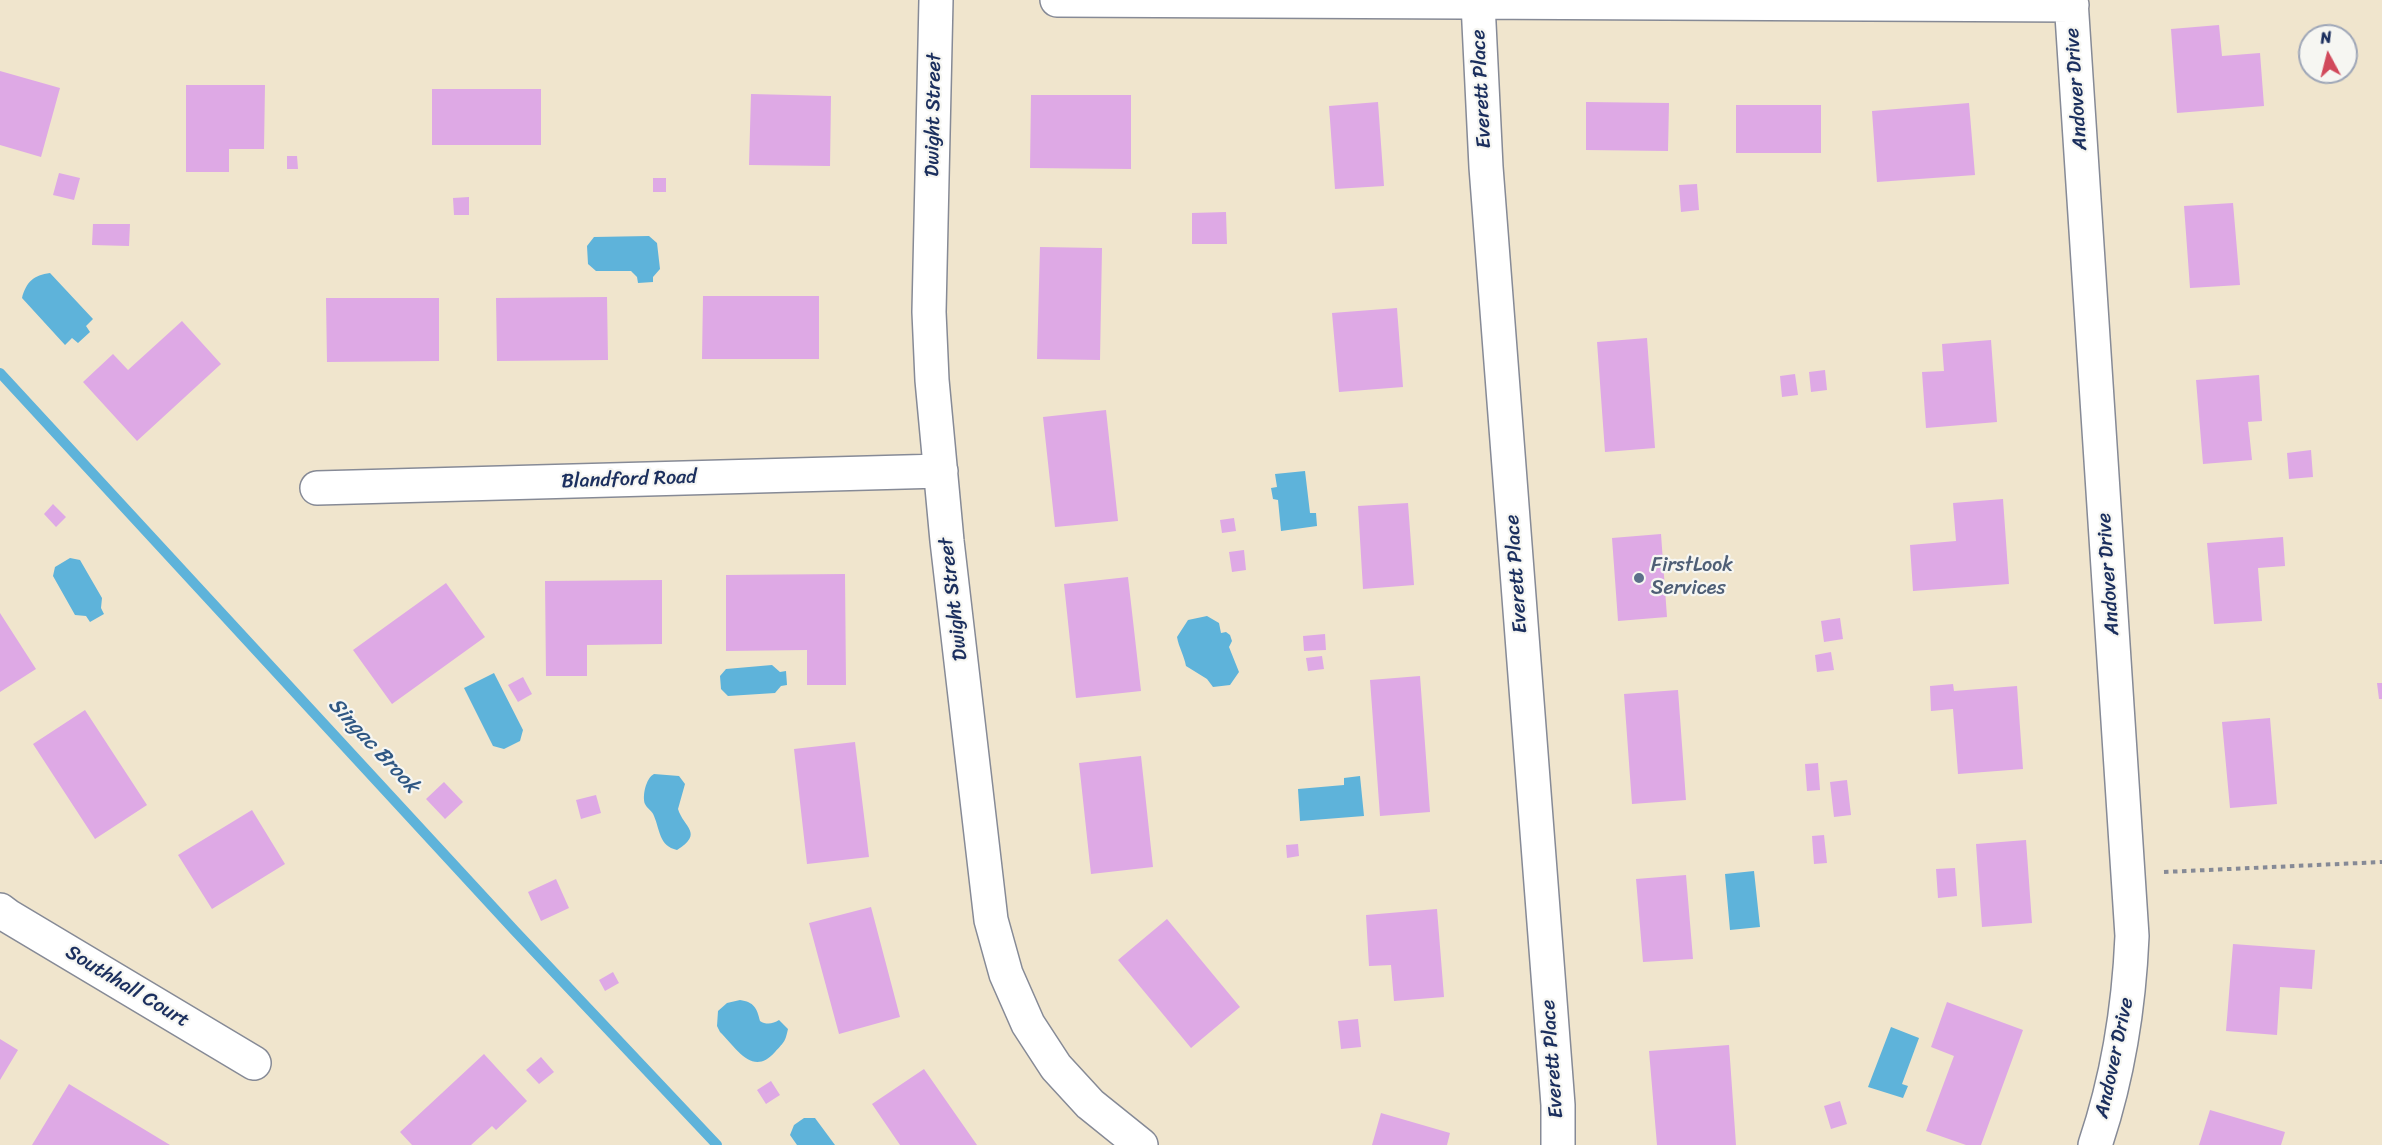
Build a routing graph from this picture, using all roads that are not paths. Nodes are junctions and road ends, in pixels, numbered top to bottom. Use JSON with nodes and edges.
{"nodes":[{"id":1,"x":936,"y":0,"type":"edge"},
{"id":2,"x":1056,"y":0,"type":"edge"},
{"id":3,"x":1478,"y":3,"type":"junction"},
{"id":4,"x":2071,"y":3,"type":"edge"},
{"id":5,"x":941,"y":471,"type":"junction"},
{"id":6,"x":316,"y":488,"type":"dead end"},
{"id":7,"x":0,"y":910,"type":"edge"},
{"id":8,"x":254,"y":1063,"type":"dead end"},
{"id":9,"x":1142,"y":1145,"type":"edge"},
{"id":10,"x":1558,"y":1145,"type":"edge"},
{"id":11,"x":2095,"y":1145,"type":"edge"}],
"edges":[{"from":1,"to":5,"type":"street","name":"Dwight Street"},
{"from":2,"to":3,"type":"street"},
{"from":3,"to":4,"type":"street"},
{"from":3,"to":10,"type":"street","name":"Everett Place"},
{"from":4,"to":11,"type":"street","name":"Andover Drive"},
{"from":5,"to":6,"type":"street","name":"Blandford Road"},
{"from":5,"to":9,"type":"street","name":"Dwight Street"},
{"from":7,"to":8,"type":"street","name":"Southhall Court"}]}
